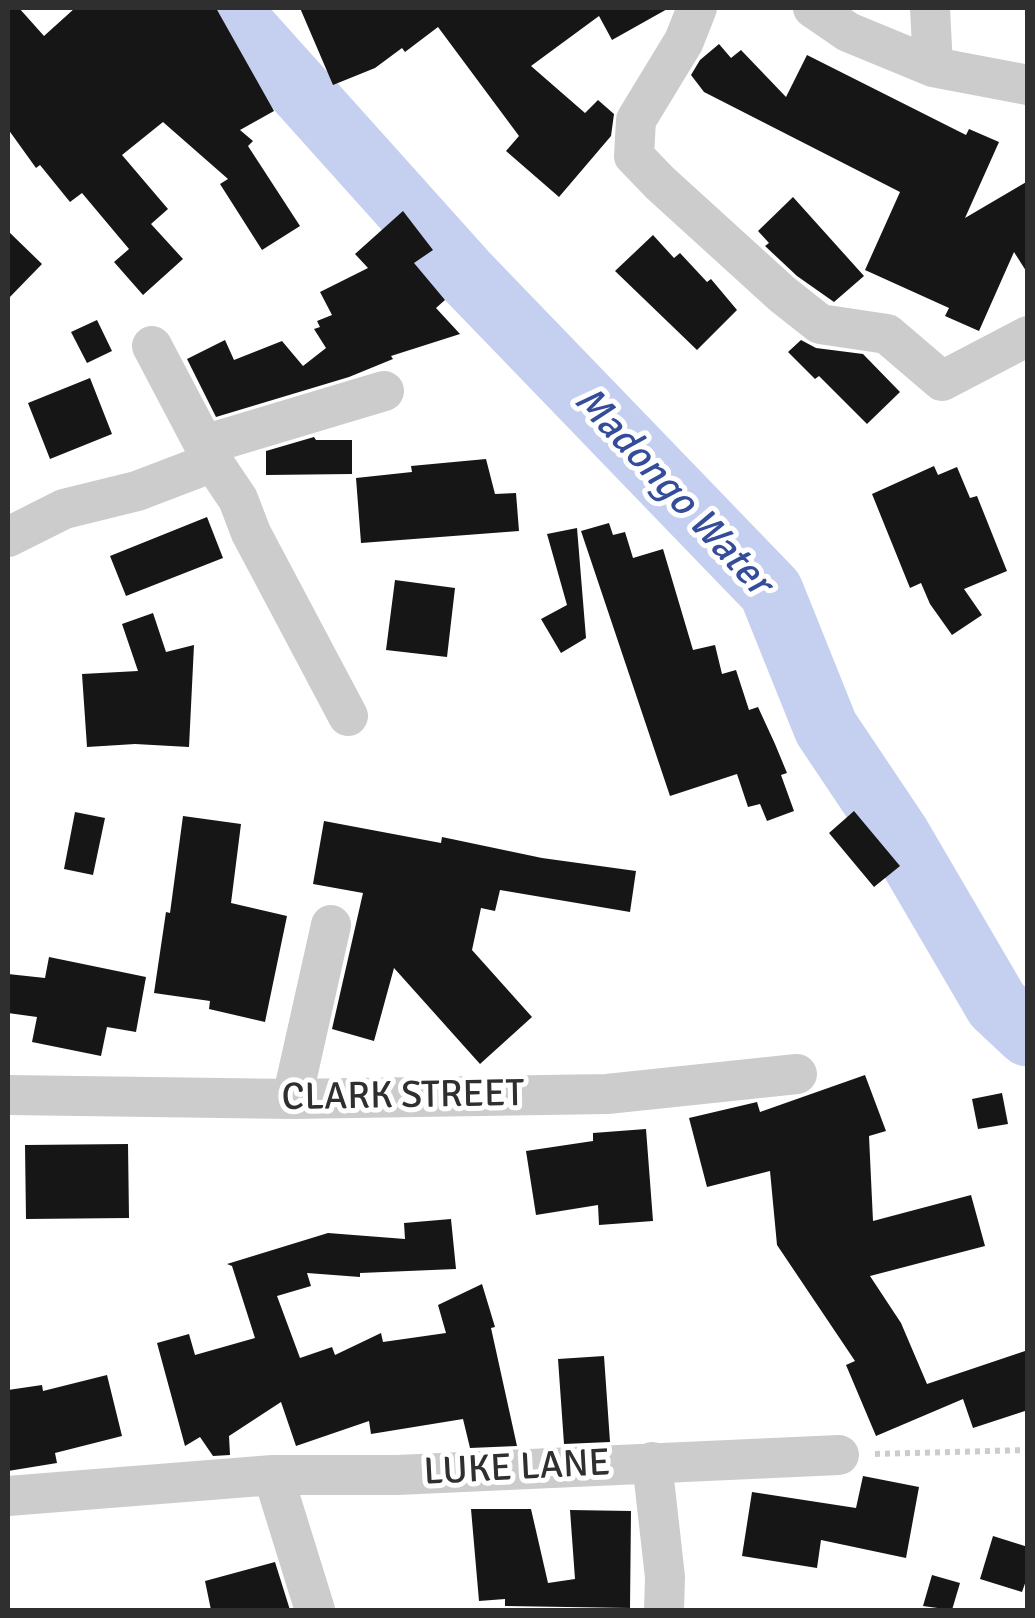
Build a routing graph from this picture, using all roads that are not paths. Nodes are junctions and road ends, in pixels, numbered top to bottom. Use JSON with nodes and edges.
{"nodes":[{"id":1,"x":697,"y":8,"type":"edge"},
{"id":2,"x":813,"y":8,"type":"edge"},
{"id":3,"x":930,"y":8,"type":"edge"},
{"id":4,"x":933,"y":67,"type":"junction"},
{"id":5,"x":1028,"y":85,"type":"edge"},
{"id":6,"x":1028,"y":336,"type":"edge"},
{"id":7,"x":152,"y":346,"type":"dead end"},
{"id":8,"x":384,"y":391,"type":"dead end"},
{"id":9,"x":208,"y":454,"type":"junction"},
{"id":10,"x":8,"y":537,"type":"edge"},
{"id":11,"x":348,"y":716,"type":"dead end"},
{"id":12,"x":331,"y":925,"type":"dead end"},
{"id":13,"x":797,"y":1074,"type":"dead end"},
{"id":14,"x":8,"y":1095,"type":"edge"},
{"id":15,"x":292,"y":1099,"type":"junction"},
{"id":16,"x":839,"y":1455,"type":"road end"},
{"id":17,"x":652,"y":1462,"type":"junction"},
{"id":18,"x":273,"y":1475,"type":"junction"},
{"id":19,"x":8,"y":1496,"type":"edge"},
{"id":20,"x":315,"y":1610,"type":"edge"},
{"id":21,"x":664,"y":1610,"type":"edge"}],
"edges":[{"from":1,"to":6,"type":"street"},
{"from":2,"to":4,"type":"street"},
{"from":3,"to":4,"type":"street"},
{"from":4,"to":5,"type":"street"},
{"from":7,"to":9,"type":"street"},
{"from":8,"to":9,"type":"street"},
{"from":9,"to":10,"type":"street"},
{"from":9,"to":11,"type":"street"},
{"from":12,"to":15,"type":"street"},
{"from":13,"to":15,"type":"street","name":"CLARK STREET"},
{"from":14,"to":15,"type":"street","name":"CLARK STREET"},
{"from":16,"to":17,"type":"street","name":"LUKE LANE"},
{"from":17,"to":18,"type":"street","name":"LUKE LANE"},
{"from":17,"to":21,"type":"street"},
{"from":18,"to":19,"type":"street","name":"LUKE LANE"},
{"from":18,"to":20,"type":"street"}]}
